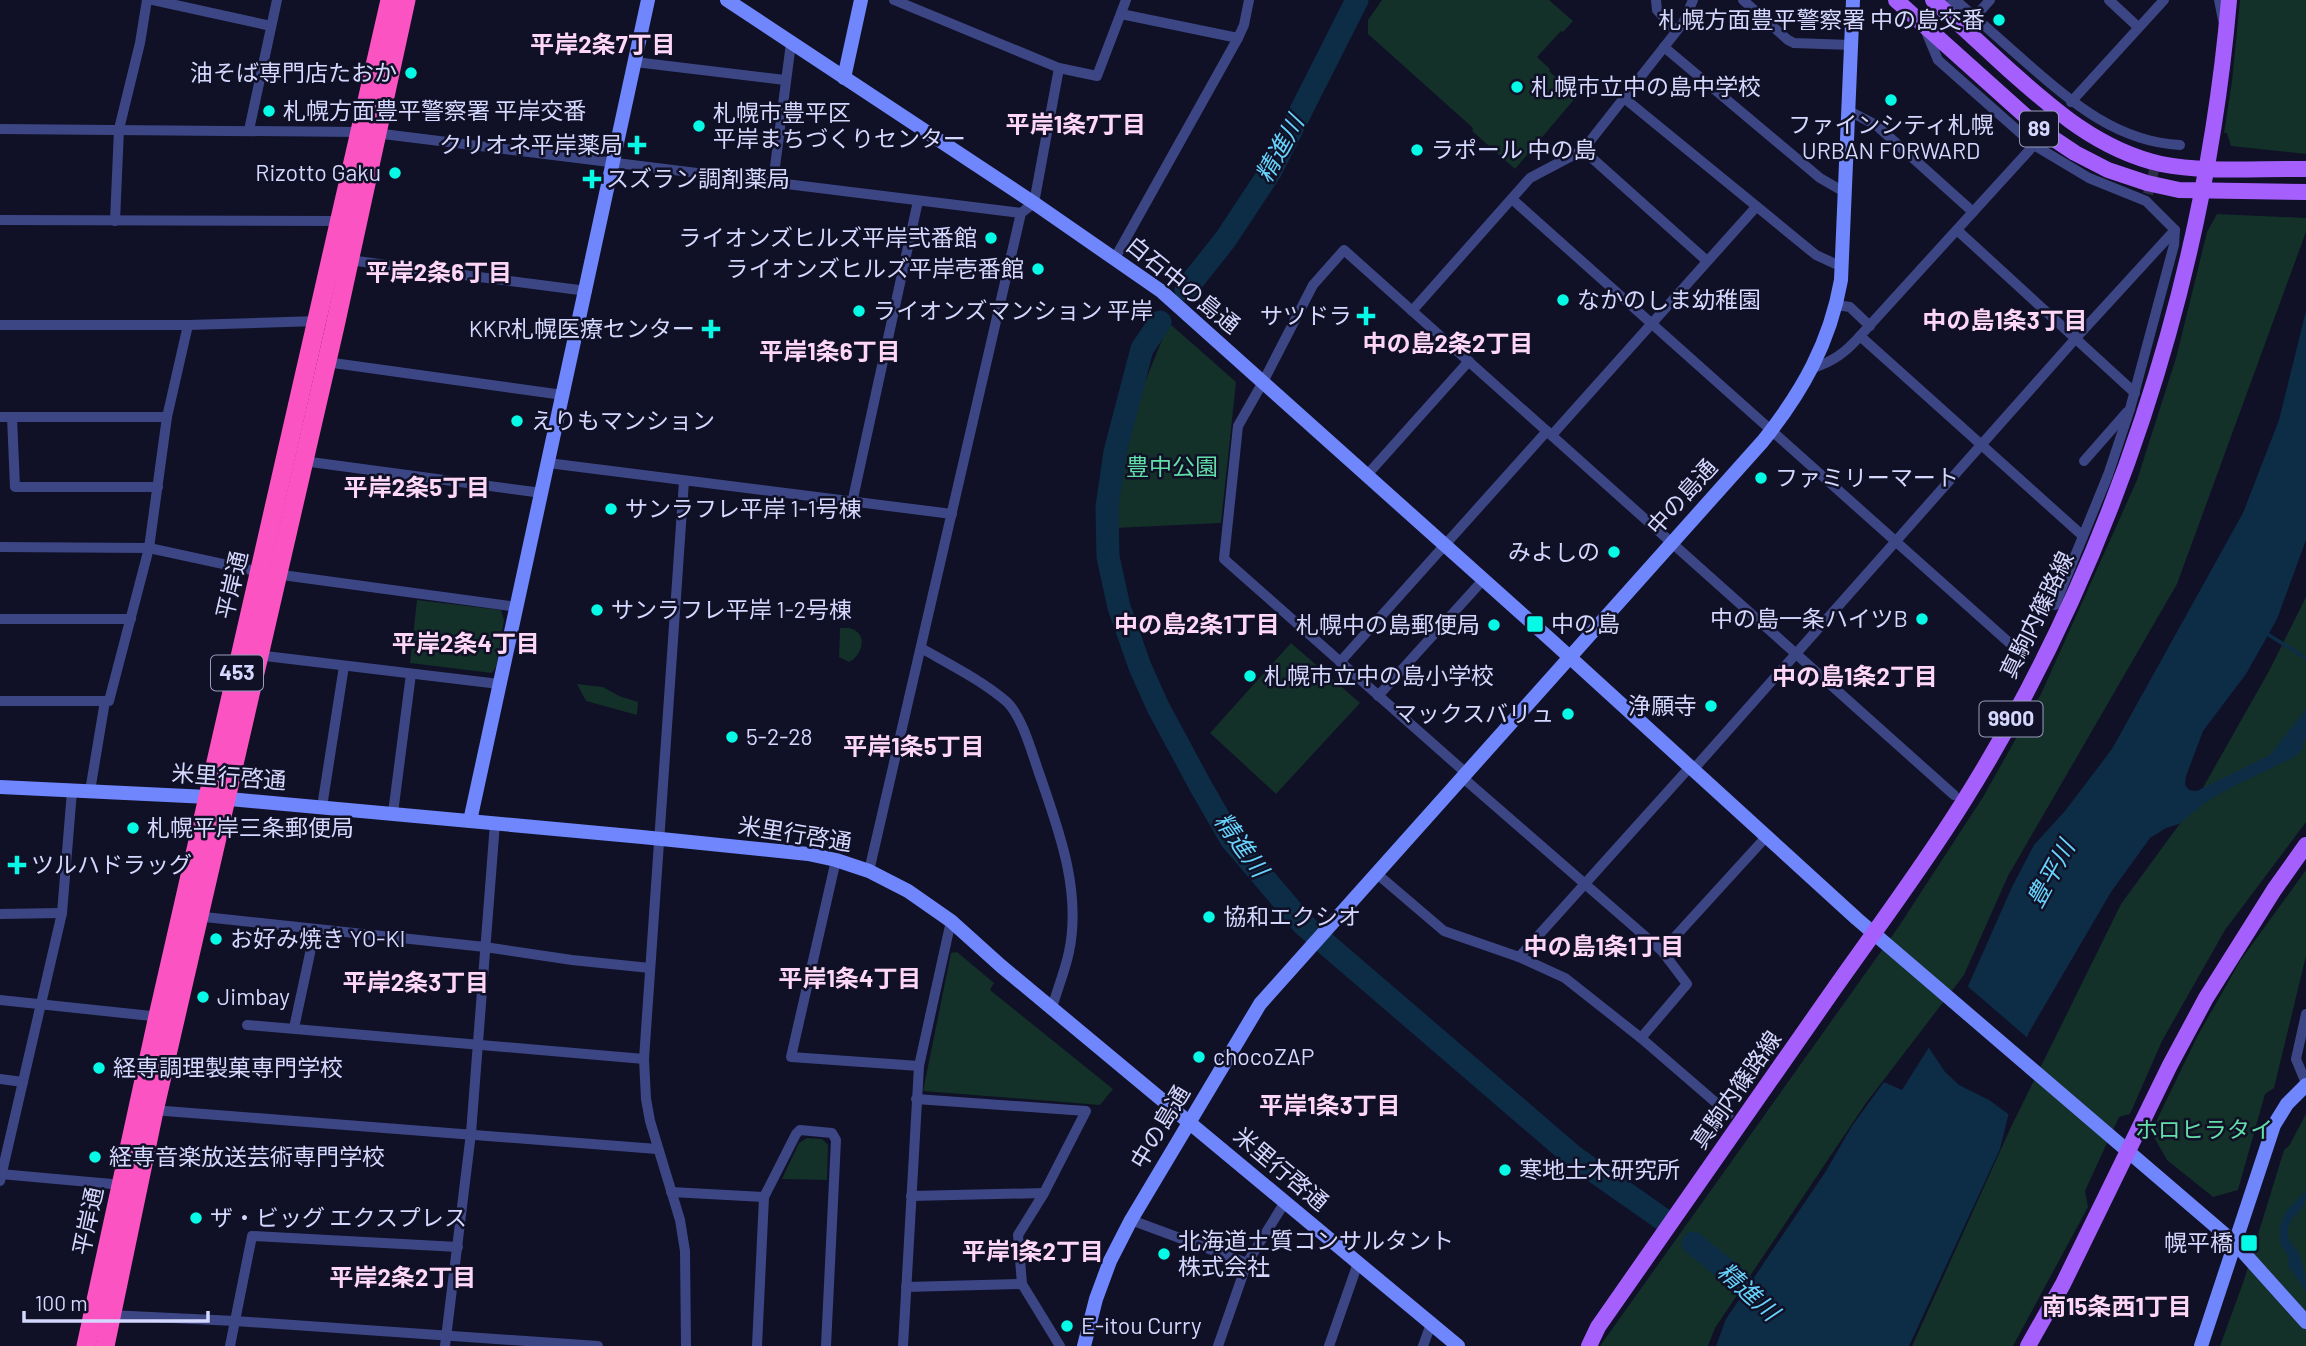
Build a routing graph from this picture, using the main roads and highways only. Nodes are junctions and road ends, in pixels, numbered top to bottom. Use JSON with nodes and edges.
{"nodes":[{"id":1,"x":390,"y":0,"type":"edge"},
{"id":2,"x":406,"y":0,"type":"edge"},
{"id":3,"x":1896,"y":0,"type":"edge"},
{"id":4,"x":2229,"y":0,"type":"edge"},
{"id":5,"x":1936,"y":3,"type":"edge"},
{"id":6,"x":368,"y":132,"type":"junction"},
{"id":7,"x":2214,"y":168,"type":"junction"},
{"id":8,"x":2306,"y":169,"type":"edge"},
{"id":9,"x":2201,"y":191,"type":"junction"},
{"id":10,"x":2306,"y":192,"type":"edge"},
{"id":11,"x":348,"y":223,"type":"junction"},
{"id":12,"x":326,"y":323,"type":"junction"},
{"id":13,"x":295,"y":459,"type":"junction"},
{"id":14,"x":2306,"y":845,"type":"edge"},
{"id":15,"x":102,"y":1313,"type":"junction"},
{"id":16,"x":86,"y":1346,"type":"edge"},
{"id":17,"x":105,"y":1346,"type":"edge"},
{"id":18,"x":1589,"y":1346,"type":"edge"},
{"id":19,"x":2028,"y":1346,"type":"edge"}],
"edges":[{"from":1,"to":6,"type":"highway","name":"平岸通","number":"453"},
{"from":2,"to":6,"type":"highway","name":"平岸通","number":"453"},
{"from":3,"to":9,"type":"main road","number":"89"},
{"from":4,"to":7,"type":"main road","name":"真駒内篠路線","number":"9900"},
{"from":5,"to":7,"type":"main road","number":"89"},
{"from":6,"to":11,"type":"highway","name":"平岸通","number":"453"},
{"from":7,"to":8,"type":"main road","number":"89"},
{"from":7,"to":9,"type":"main road","name":"真駒内篠路線","number":"9900"},
{"from":9,"to":10,"type":"main road","number":"89"},
{"from":9,"to":18,"type":"main road","name":"真駒内篠路線","number":"9900"},
{"from":11,"to":12,"type":"highway","name":"平岸通","number":"453"},
{"from":11,"to":12,"type":"highway","name":"平岸通","number":"453"},
{"from":12,"to":13,"type":"highway","name":"平岸通","number":"453"},
{"from":12,"to":13,"type":"highway","name":"平岸通","number":"453"},
{"from":13,"to":15,"type":"highway","name":"平岸通","number":"453"},
{"from":14,"to":19,"type":"main road"},
{"from":15,"to":16,"type":"highway","name":"平岸通","number":"453"},
{"from":15,"to":17,"type":"highway","name":"平岸通","number":"453"}]}
